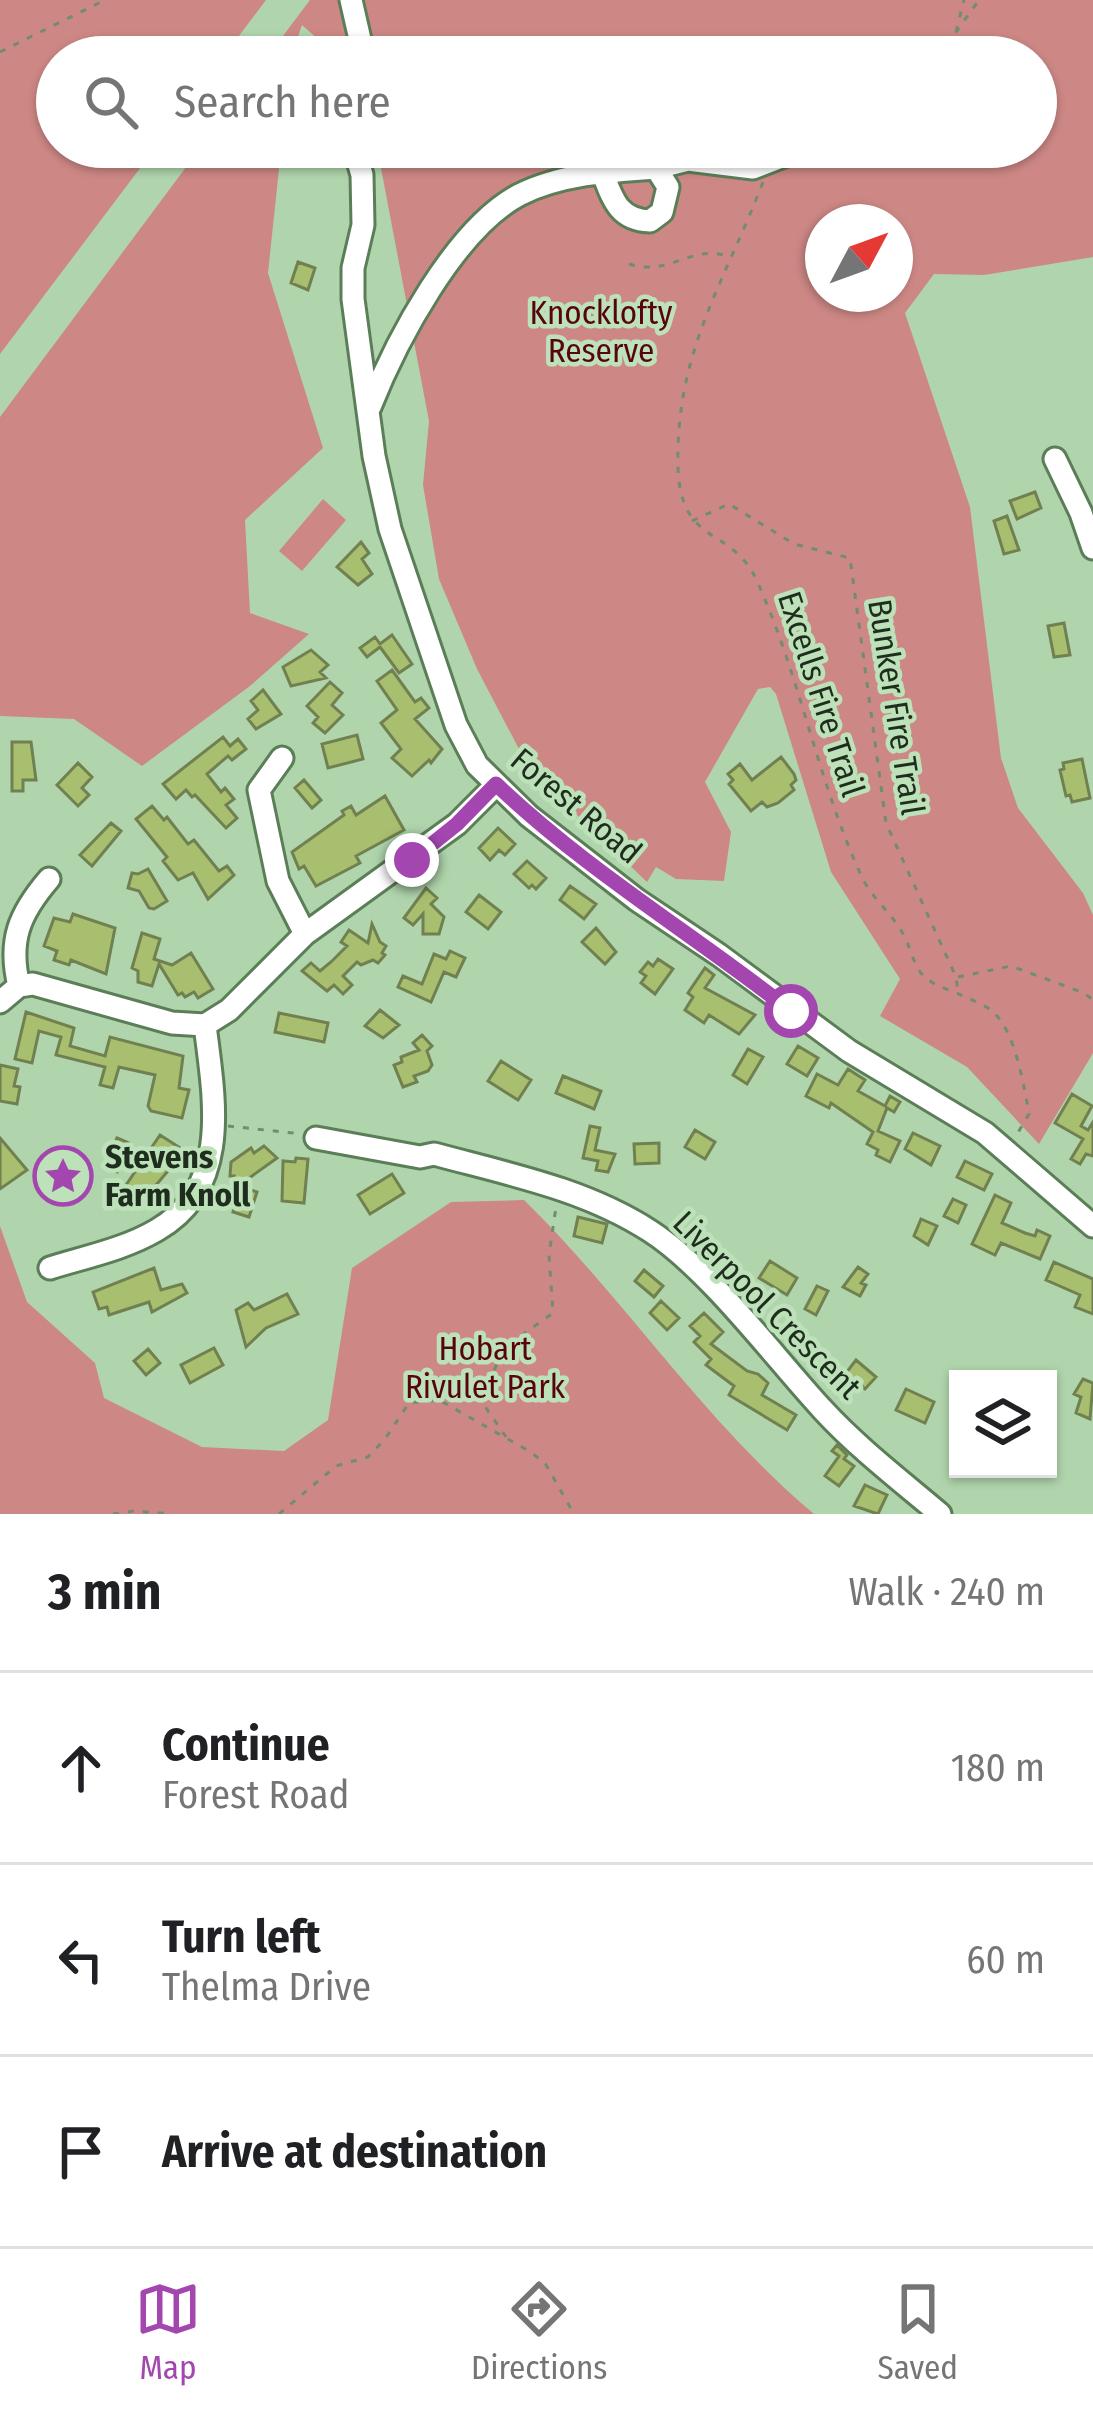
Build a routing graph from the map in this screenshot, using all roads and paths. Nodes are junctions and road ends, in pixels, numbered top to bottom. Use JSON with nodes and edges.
{"nodes":[{"id":1,"x":105,"y":0,"type":"edge"},
{"id":2,"x":351,"y":0,"type":"edge"},
{"id":3,"x":964,"y":0,"type":"edge"},
{"id":4,"x":979,"y":0,"type":"edge"},
{"id":5,"x":956,"y":34,"type":"joint"},
{"id":6,"x":359,"y":36,"type":"edge"},
{"id":7,"x":0,"y":52,"type":"edge"},
{"id":8,"x":360,"y":168,"type":"edge"},
{"id":9,"x":647,"y":168,"type":"edge"},
{"id":10,"x":657,"y":168,"type":"edge"},
{"id":11,"x":603,"y":173,"type":"junction"},
{"id":12,"x":763,"y":181,"type":"dead end"},
{"id":13,"x":728,"y":257,"type":"junction"},
{"id":14,"x":629,"y":264,"type":"dead end"},
{"id":15,"x":370,"y":408,"type":"junction"},
{"id":16,"x":1055,"y":459,"type":"dead end"},
{"id":17,"x":692,"y":521,"type":"junction"},
{"id":18,"x":1093,"y":548,"type":"edge"},
{"id":19,"x":282,"y":758,"type":"dead end"},
{"id":20,"x":496,"y":784,"type":"junction"},
{"id":21,"x":49,"y":879,"type":"dead end"},
{"id":22,"x":305,"y":934,"type":"junction"},
{"id":23,"x":956,"y":977,"type":"junction"},
{"id":24,"x":19,"y":986,"type":"junction"},
{"id":25,"x":958,"y":994,"type":"junction"},
{"id":26,"x":1093,"y":1000,"type":"edge"},
{"id":27,"x":0,"y":1002,"type":"edge"},
{"id":28,"x":205,"y":1025,"type":"junction"},
{"id":29,"x":214,"y":1125,"type":"junction"},
{"id":30,"x":316,"y":1138,"type":"joint"},
{"id":31,"x":1005,"y":1150,"type":"junction"},
{"id":32,"x":559,"y":1187,"type":"junction"},
{"id":33,"x":1093,"y":1226,"type":"edge"},
{"id":34,"x":50,"y":1268,"type":"dead end"},
{"id":35,"x":507,"y":1438,"type":"junction"},
{"id":36,"x":113,"y":1514,"type":"edge"},
{"id":37,"x":172,"y":1514,"type":"edge"},
{"id":38,"x":279,"y":1514,"type":"edge"},
{"id":39,"x":574,"y":1514,"type":"edge"},
{"id":40,"x":940,"y":1514,"type":"edge"}],
"edges":[{"from":1,"to":7,"type":"path"},
{"from":2,"to":6,"type":"street"},
{"from":3,"to":5,"type":"path"},
{"from":4,"to":5,"type":"path"},
{"from":8,"to":15,"type":"street","name":"Forest Road"},
{"from":9,"to":11,"type":"street"},
{"from":10,"to":11,"type":"street"},
{"from":11,"to":15,"type":"street"},
{"from":12,"to":13,"type":"path"},
{"from":13,"to":14,"type":"path"},
{"from":13,"to":17,"type":"path"},
{"from":15,"to":20,"type":"street","name":"Forest Road"},
{"from":16,"to":18,"type":"street"},
{"from":17,"to":23,"type":"path","name":"Bunker Fire Trail"},
{"from":17,"to":25,"type":"path","name":"Excells Fire Trail"},
{"from":19,"to":22,"type":"street"},
{"from":20,"to":22,"type":"street"},
{"from":20,"to":31,"type":"street","name":"Forest Road"},
{"from":21,"to":24,"type":"street"},
{"from":22,"to":28,"type":"street"},
{"from":23,"to":25,"type":"path","name":"Bunker Fire Trail"},
{"from":23,"to":26,"type":"path"},
{"from":24,"to":27,"type":"street"},
{"from":24,"to":28,"type":"street"},
{"from":25,"to":31,"type":"path","name":"Excells Fire Trail"},
{"from":28,"to":29,"type":"street"},
{"from":29,"to":30,"type":"path"},
{"from":29,"to":34,"type":"street"},
{"from":30,"to":32,"type":"street","name":"Liverpool Crescent"},
{"from":31,"to":33,"type":"street","name":"Forest Road"},
{"from":32,"to":35,"type":"path"},
{"from":32,"to":40,"type":"street","name":"Liverpool Crescent"},
{"from":35,"to":38,"type":"path"},
{"from":35,"to":39,"type":"path"},
{"from":36,"to":37,"type":"path"}]}
